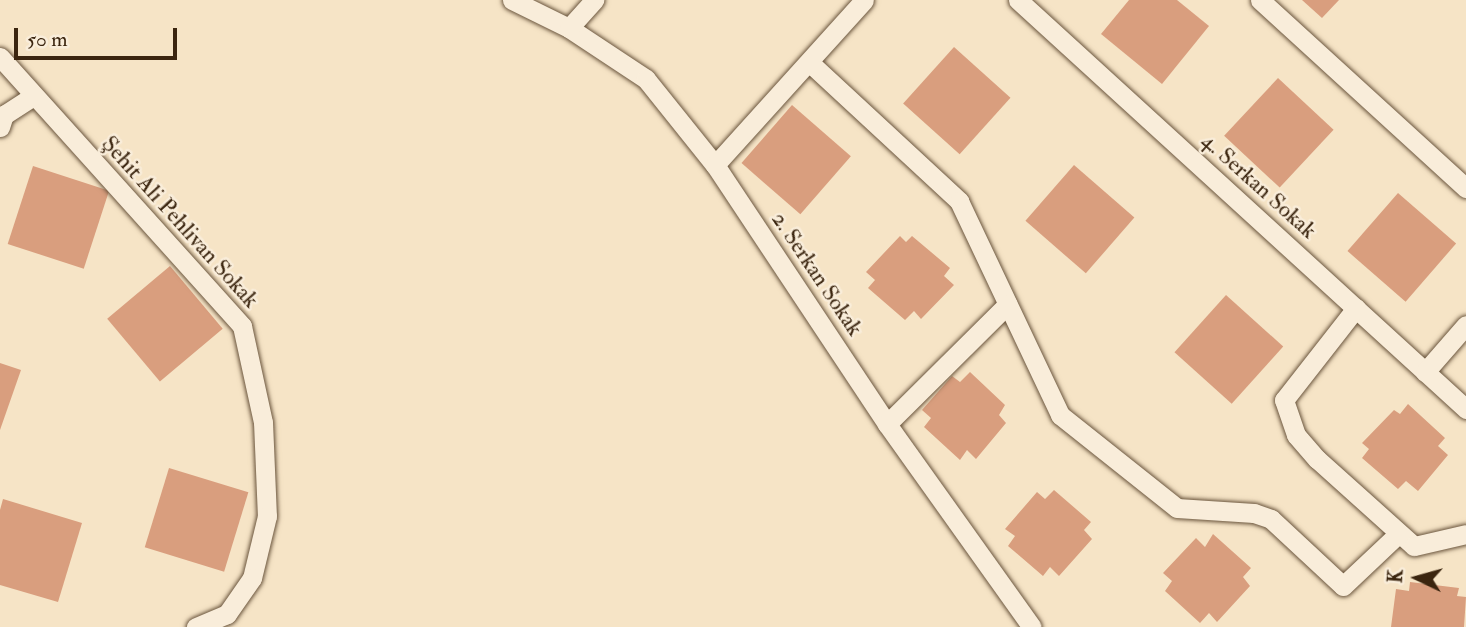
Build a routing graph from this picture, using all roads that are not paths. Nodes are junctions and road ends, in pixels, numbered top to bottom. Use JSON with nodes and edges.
{"nodes":[{"id":1,"x":512,"y":0,"type":"edge"},
{"id":2,"x":594,"y":0,"type":"edge"},
{"id":3,"x":864,"y":0,"type":"edge"},
{"id":4,"x":1018,"y":0,"type":"edge"},
{"id":5,"x":1260,"y":0,"type":"edge"},
{"id":6,"x":569,"y":28,"type":"junction"},
{"id":7,"x":0,"y":57,"type":"edge"},
{"id":8,"x":809,"y":62,"type":"junction"},
{"id":9,"x":33,"y":96,"type":"junction"},
{"id":10,"x":0,"y":127,"type":"edge"},
{"id":11,"x":715,"y":165,"type":"junction"},
{"id":12,"x":1466,"y":188,"type":"edge"},
{"id":13,"x":1008,"y":304,"type":"junction"},
{"id":14,"x":1356,"y":308,"type":"junction"},
{"id":15,"x":1466,"y":325,"type":"edge"},
{"id":16,"x":1425,"y":372,"type":"junction"},
{"id":17,"x":1466,"y":409,"type":"edge"},
{"id":18,"x":887,"y":424,"type":"junction"},
{"id":19,"x":1398,"y":534,"type":"junction"},
{"id":20,"x":1466,"y":534,"type":"edge"},
{"id":21,"x":196,"y":627,"type":"edge"},
{"id":22,"x":1032,"y":627,"type":"edge"}],
"edges":[{"from":1,"to":6,"type":"street","name":"2. Serkan Sokak"},
{"from":2,"to":6,"type":"street"},
{"from":3,"to":8,"type":"street"},
{"from":4,"to":14,"type":"street","name":"4. Serkan Sokak"},
{"from":5,"to":12,"type":"street"},
{"from":6,"to":11,"type":"street","name":"2. Serkan Sokak"},
{"from":7,"to":9,"type":"street","name":"Şehit Ali Pehlivan Sokak"},
{"from":8,"to":11,"type":"street"},
{"from":8,"to":13,"type":"street"},
{"from":9,"to":10,"type":"street"},
{"from":9,"to":21,"type":"street","name":"Şehit Ali Pehlivan Sokak"},
{"from":11,"to":18,"type":"street","name":"2. Serkan Sokak"},
{"from":13,"to":18,"type":"street"},
{"from":13,"to":19,"type":"street"},
{"from":14,"to":16,"type":"street","name":"4. Serkan Sokak"},
{"from":14,"to":19,"type":"street"},
{"from":15,"to":16,"type":"street"},
{"from":16,"to":17,"type":"street","name":"4. Serkan Sokak"},
{"from":18,"to":22,"type":"street","name":"2. Serkan Sokak"},
{"from":19,"to":20,"type":"street"}]}
